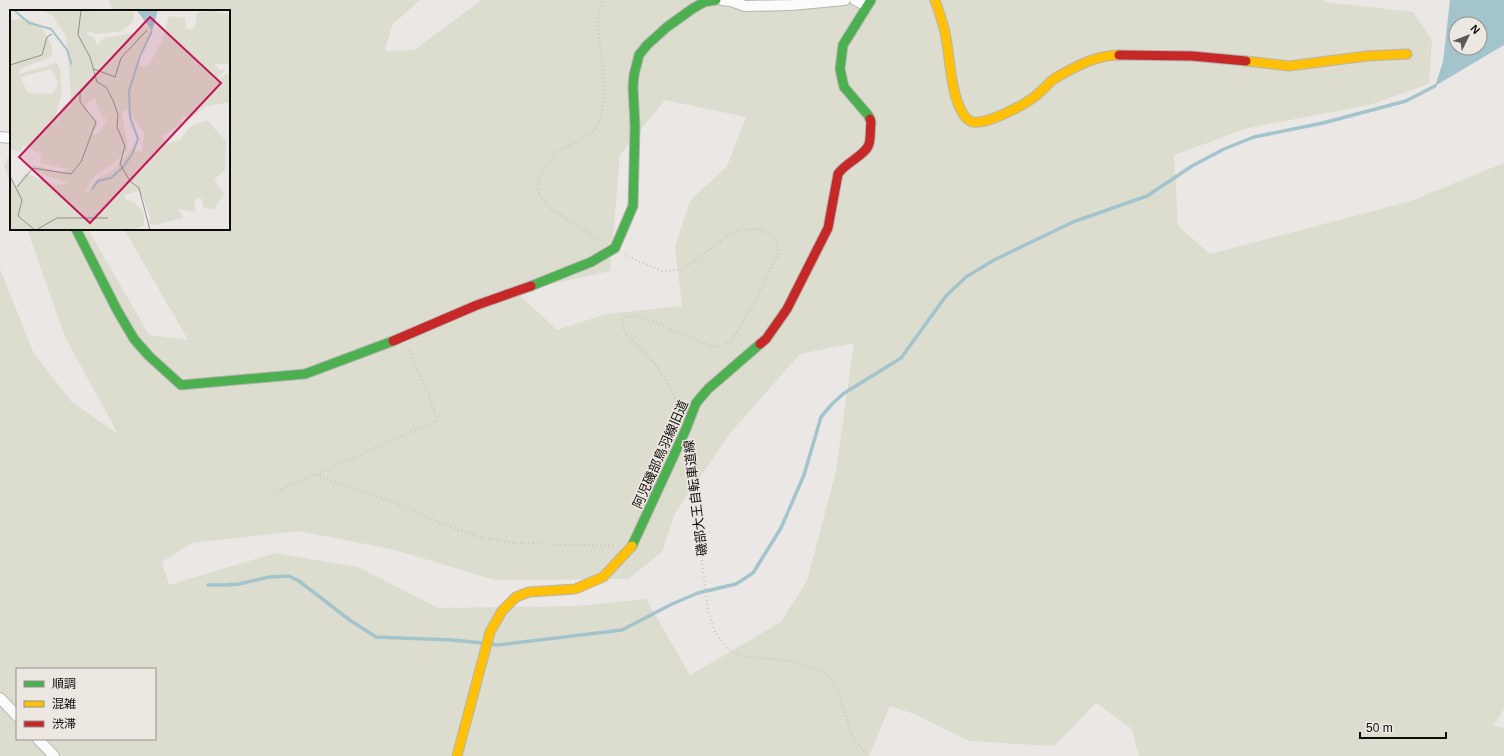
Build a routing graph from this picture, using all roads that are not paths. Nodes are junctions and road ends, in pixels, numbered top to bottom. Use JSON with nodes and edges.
{"nodes":[{"id":1,"x":716,"y":0,"type":"edge"},
{"id":2,"x":722,"y":0,"type":"edge"},
{"id":3,"x":845,"y":0,"type":"edge"},
{"id":4,"x":855,"y":0,"type":"edge"},
{"id":5,"x":935,"y":0,"type":"edge"},
{"id":6,"x":869,"y":3,"type":"edge"},
{"id":7,"x":1407,"y":54,"type":"dead end"},
{"id":8,"x":0,"y":137,"type":"edge"},
{"id":9,"x":10,"y":138,"type":"edge"},
{"id":10,"x":77,"y":230,"type":"edge"},
{"id":11,"x":0,"y":698,"type":"edge"},
{"id":12,"x":16,"y":715,"type":"edge"},
{"id":13,"x":39,"y":740,"type":"edge"},
{"id":14,"x":54,"y":756,"type":"edge"},
{"id":15,"x":457,"y":756,"type":"edge"}],
"edges":[{"from":1,"to":10,"type":"street"},
{"from":2,"to":3,"type":"street"},
{"from":4,"to":6,"type":"street"},
{"from":5,"to":7,"type":"street"},
{"from":6,"to":15,"type":"street","name":"阿児磯部鳥羽線旧道"},
{"from":8,"to":9,"type":"street"},
{"from":11,"to":12,"type":"street"},
{"from":13,"to":14,"type":"street"}]}
